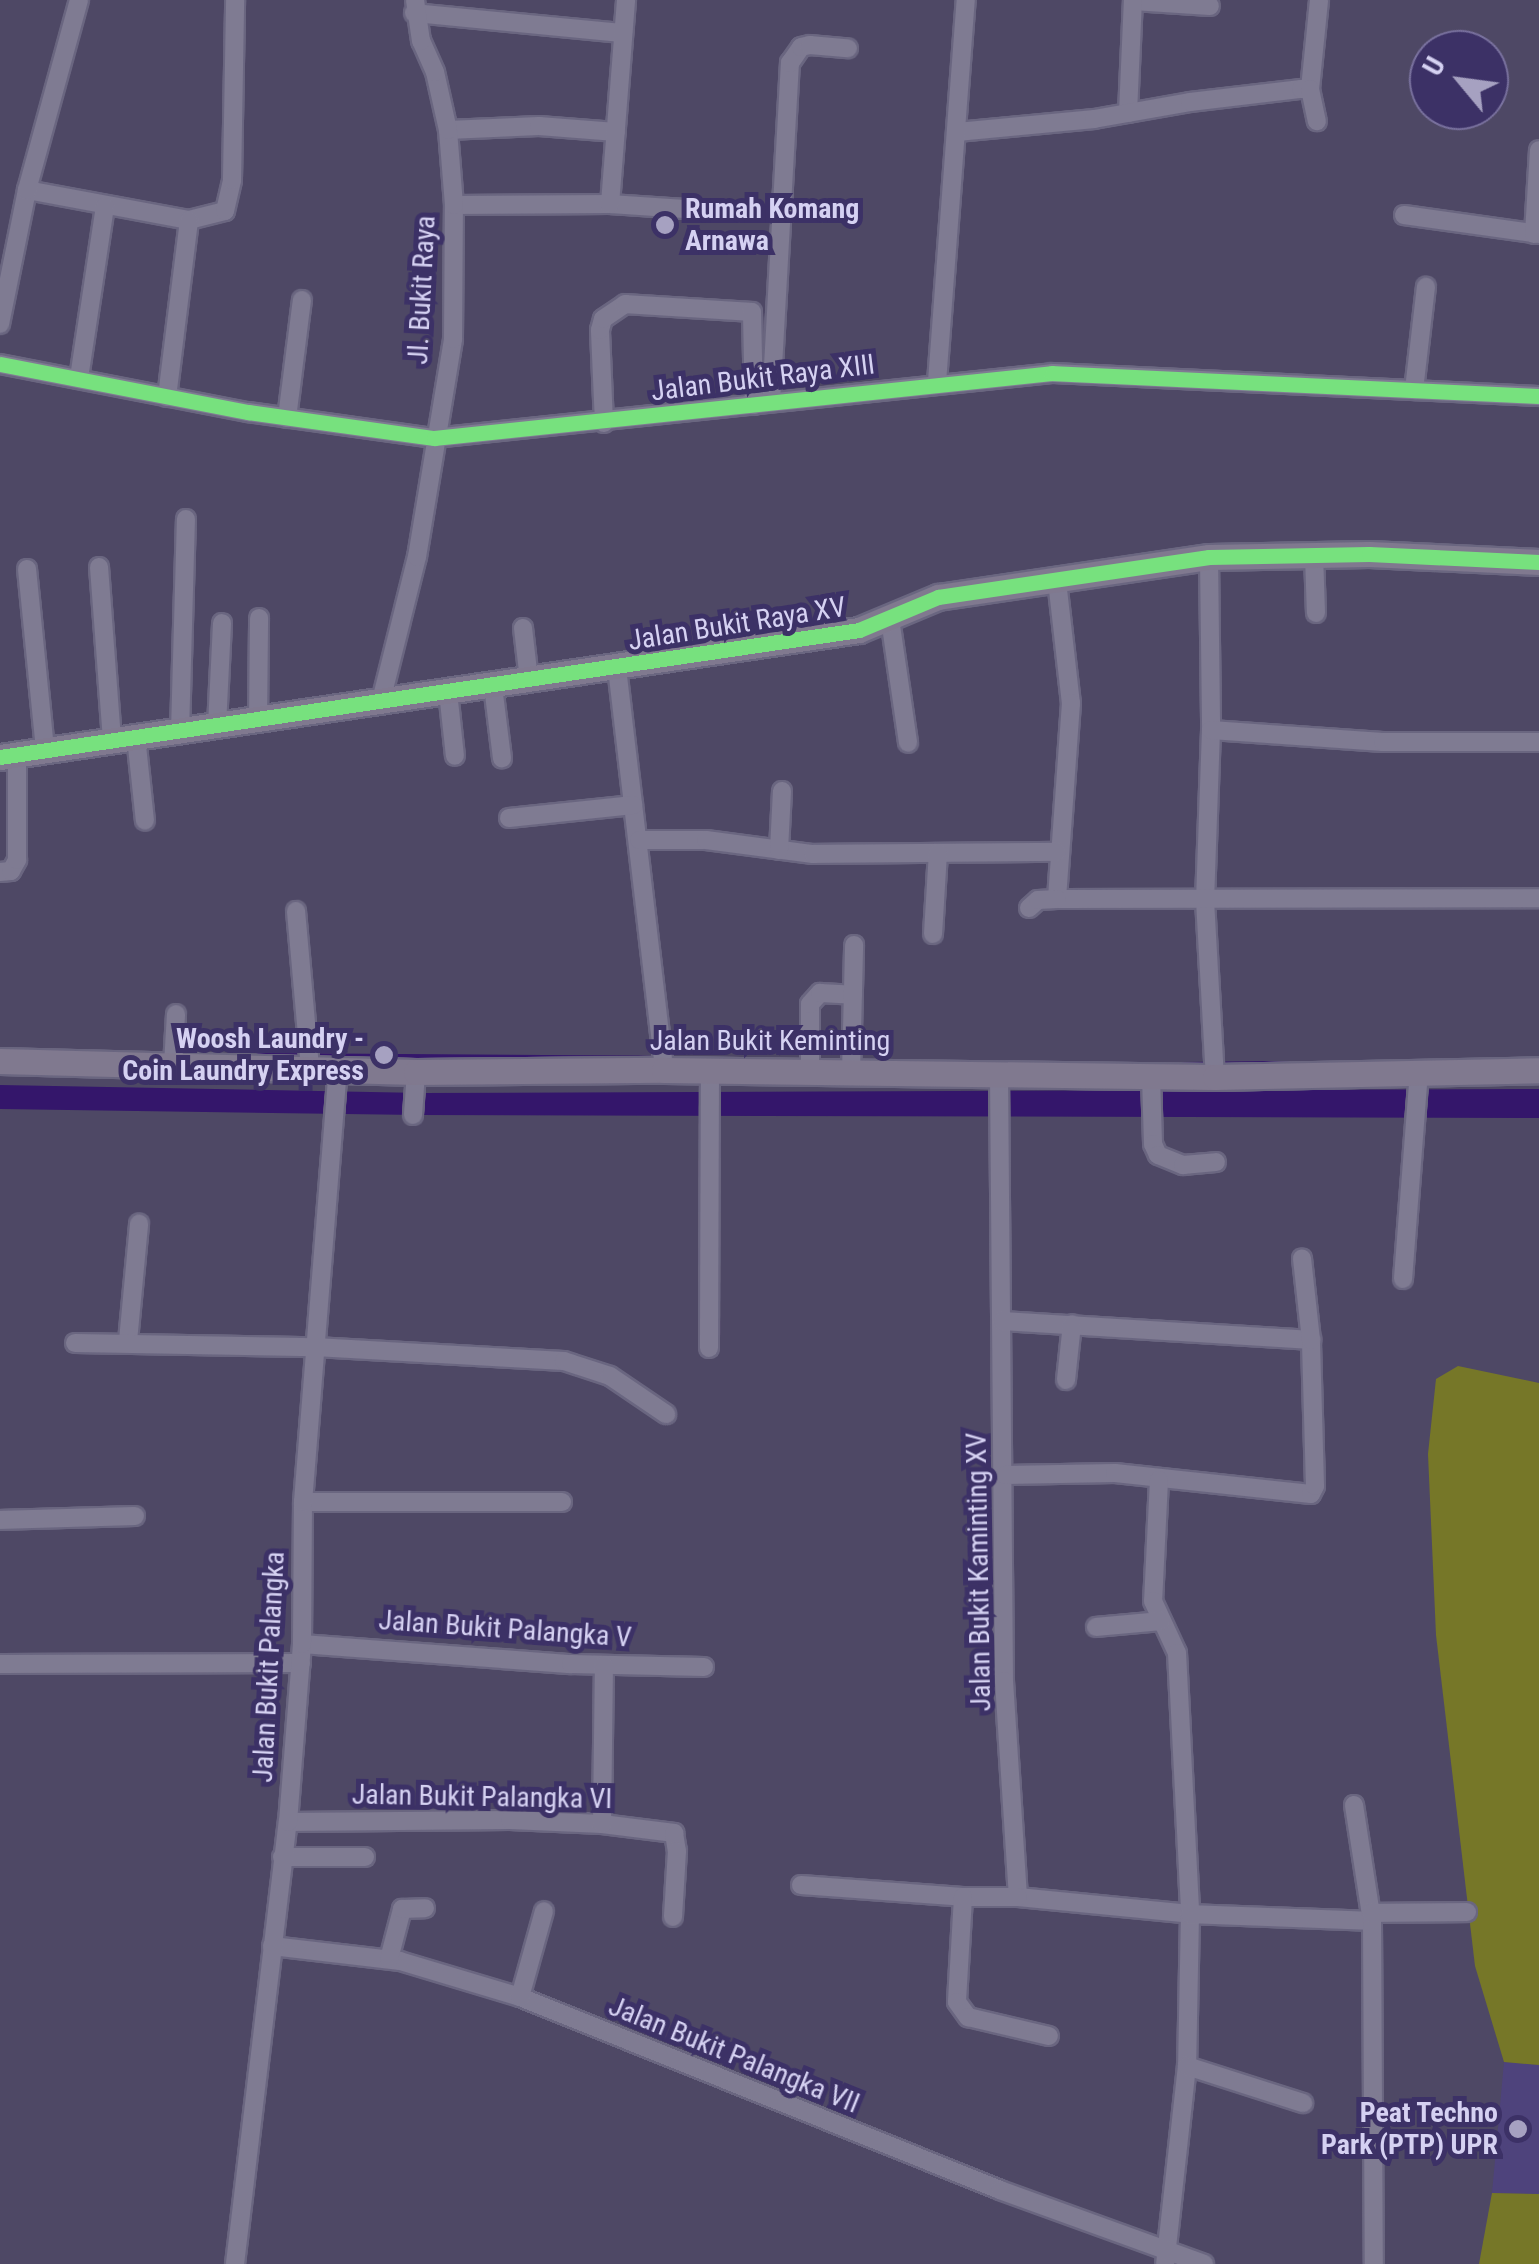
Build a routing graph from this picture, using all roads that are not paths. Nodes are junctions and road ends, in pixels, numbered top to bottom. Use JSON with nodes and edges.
{"nodes":[{"id":1,"x":80,"y":0,"type":"edge"},
{"id":2,"x":235,"y":0,"type":"edge"},
{"id":3,"x":626,"y":0,"type":"edge"},
{"id":4,"x":966,"y":0,"type":"edge"},
{"id":5,"x":1319,"y":0,"type":"edge"},
{"id":6,"x":1133,"y":1,"type":"edge"},
{"id":7,"x":414,"y":6,"type":"edge"},
{"id":8,"x":1210,"y":6,"type":"dead end"},
{"id":9,"x":623,"y":33,"type":"junction"},
{"id":10,"x":848,"y":48,"type":"dead end"},
{"id":11,"x":1310,"y":90,"type":"junction"},
{"id":12,"x":1128,"y":113,"type":"junction"},
{"id":13,"x":1316,"y":121,"type":"dead end"},
{"id":14,"x":448,"y":130,"type":"junction"},
{"id":15,"x":616,"y":132,"type":"junction"},
{"id":16,"x":957,"y":132,"type":"junction"},
{"id":17,"x":1539,"y":150,"type":"edge"},
{"id":18,"x":27,"y":190,"type":"junction"},
{"id":19,"x":610,"y":204,"type":"junction"},
{"id":20,"x":454,"y":205,"type":"junction"},
{"id":21,"x":105,"y":207,"type":"junction"},
{"id":22,"x":685,"y":209,"type":"dead end"},
{"id":23,"x":1404,"y":215,"type":"dead end"},
{"id":24,"x":188,"y":220,"type":"junction"},
{"id":25,"x":1537,"y":234,"type":"edge"},
{"id":26,"x":1426,"y":288,"type":"dead end"},
{"id":27,"x":302,"y":300,"type":"dead end"},
{"id":28,"x":0,"y":324,"type":"edge"},
{"id":29,"x":0,"y":364,"type":"edge"},
{"id":30,"x":79,"y":378,"type":"junction"},
{"id":31,"x":937,"y":382,"type":"junction"},
{"id":32,"x":1414,"y":390,"type":"junction"},
{"id":33,"x":1539,"y":396,"type":"edge"},
{"id":34,"x":167,"y":397,"type":"junction"},
{"id":35,"x":762,"y":404,"type":"junction"},
{"id":36,"x":287,"y":418,"type":"junction"},
{"id":37,"x":604,"y":423,"type":"junction"},
{"id":38,"x":434,"y":438,"type":"junction"},
{"id":39,"x":186,"y":518,"type":"dead end"},
{"id":40,"x":1314,"y":554,"type":"junction"},
{"id":41,"x":1210,"y":557,"type":"junction"},
{"id":42,"x":1539,"y":562,"type":"edge"},
{"id":43,"x":98,"y":567,"type":"dead end"},
{"id":44,"x":27,"y":569,"type":"dead end"},
{"id":45,"x":1057,"y":581,"type":"junction"},
{"id":46,"x":1316,"y":612,"type":"dead end"},
{"id":47,"x":259,"y":618,"type":"dead end"},
{"id":48,"x":890,"y":619,"type":"junction"},
{"id":49,"x":222,"y":624,"type":"dead end"},
{"id":50,"x":522,"y":628,"type":"dead end"},
{"id":51,"x":617,"y":668,"type":"junction"},
{"id":52,"x":529,"y":680,"type":"junction"},
{"id":53,"x":493,"y":686,"type":"junction"},
{"id":54,"x":448,"y":692,"type":"junction"},
{"id":55,"x":380,"y":701,"type":"junction"},
{"id":56,"x":258,"y":720,"type":"junction"},
{"id":57,"x":217,"y":726,"type":"junction"},
{"id":58,"x":1211,"y":730,"type":"junction"},
{"id":59,"x":180,"y":732,"type":"junction"},
{"id":60,"x":124,"y":739,"type":"junction"},
{"id":61,"x":1539,"y":742,"type":"edge"},
{"id":62,"x":908,"y":743,"type":"dead end"},
{"id":63,"x":46,"y":750,"type":"junction"},
{"id":64,"x":8,"y":756,"type":"edge"},
{"id":65,"x":455,"y":756,"type":"dead end"},
{"id":66,"x":502,"y":758,"type":"dead end"},
{"id":67,"x":782,"y":791,"type":"dead end"},
{"id":68,"x":633,"y":805,"type":"junction"},
{"id":69,"x":510,"y":818,"type":"dead end"},
{"id":70,"x":145,"y":821,"type":"dead end"},
{"id":71,"x":639,"y":840,"type":"junction"},
{"id":72,"x":780,"y":850,"type":"junction"},
{"id":73,"x":1057,"y":852,"type":"junction"},
{"id":74,"x":938,"y":853,"type":"junction"},
{"id":75,"x":0,"y":872,"type":"edge"},
{"id":76,"x":1539,"y":898,"type":"edge"},
{"id":77,"x":1057,"y":900,"type":"junction"},
{"id":78,"x":1205,"y":900,"type":"junction"},
{"id":79,"x":1030,"y":908,"type":"dead end"},
{"id":80,"x":296,"y":911,"type":"dead end"},
{"id":81,"x":933,"y":934,"type":"dead end"},
{"id":82,"x":854,"y":945,"type":"dead end"},
{"id":83,"x":852,"y":995,"type":"junction"},
{"id":84,"x":176,"y":1014,"type":"dead end"},
{"id":85,"x":0,"y":1062,"type":"edge"},
{"id":86,"x":173,"y":1065,"type":"junction"},
{"id":87,"x":310,"y":1068,"type":"junction"},
{"id":88,"x":664,"y":1070,"type":"junction"},
{"id":89,"x":1539,"y":1070,"type":"edge"},
{"id":90,"x":810,"y":1072,"type":"junction"},
{"id":91,"x":851,"y":1072,"type":"junction"},
{"id":92,"x":710,"y":1075,"type":"junction"},
{"id":93,"x":1215,"y":1077,"type":"junction"},
{"id":94,"x":337,"y":1081,"type":"junction"},
{"id":95,"x":1419,"y":1081,"type":"junction"},
{"id":96,"x":999,"y":1082,"type":"junction"},
{"id":97,"x":415,"y":1083,"type":"junction"},
{"id":98,"x":1150,"y":1083,"type":"junction"},
{"id":99,"x":413,"y":1115,"type":"dead end"},
{"id":100,"x":1216,"y":1162,"type":"dead end"},
{"id":101,"x":139,"y":1224,"type":"dead end"},
{"id":102,"x":1302,"y":1258,"type":"dead end"},
{"id":103,"x":1403,"y":1280,"type":"dead end"},
{"id":104,"x":1002,"y":1320,"type":"junction"},
{"id":105,"x":1072,"y":1324,"type":"junction"},
{"id":106,"x":1311,"y":1340,"type":"junction"},
{"id":107,"x":74,"y":1342,"type":"dead end"},
{"id":108,"x":128,"y":1342,"type":"junction"},
{"id":109,"x":315,"y":1346,"type":"junction"},
{"id":110,"x":709,"y":1348,"type":"dead end"},
{"id":111,"x":1066,"y":1380,"type":"dead end"},
{"id":112,"x":666,"y":1414,"type":"dead end"},
{"id":113,"x":1005,"y":1475,"type":"junction"},
{"id":114,"x":1159,"y":1480,"type":"junction"},
{"id":115,"x":304,"y":1502,"type":"junction"},
{"id":116,"x":562,"y":1502,"type":"dead end"},
{"id":117,"x":135,"y":1516,"type":"dead end"},
{"id":118,"x":0,"y":1520,"type":"edge"},
{"id":119,"x":1161,"y":1621,"type":"junction"},
{"id":120,"x":1096,"y":1628,"type":"dead end"},
{"id":121,"x":301,"y":1653,"type":"junction"},
{"id":122,"x":0,"y":1664,"type":"edge"},
{"id":123,"x":604,"y":1665,"type":"junction"},
{"id":124,"x":704,"y":1667,"type":"dead end"},
{"id":125,"x":1354,"y":1805,"type":"dead end"},
{"id":126,"x":288,"y":1822,"type":"junction"},
{"id":127,"x":602,"y":1824,"type":"junction"},
{"id":128,"x":282,"y":1857,"type":"junction"},
{"id":129,"x":365,"y":1857,"type":"dead end"},
{"id":130,"x":801,"y":1885,"type":"dead end"},
{"id":131,"x":963,"y":1897,"type":"junction"},
{"id":132,"x":1018,"y":1897,"type":"junction"},
{"id":133,"x":425,"y":1908,"type":"dead end"},
{"id":134,"x":544,"y":1911,"type":"dead end"},
{"id":135,"x":1467,"y":1912,"type":"dead end"},
{"id":136,"x":1190,"y":1914,"type":"junction"},
{"id":137,"x":673,"y":1917,"type":"dead end"},
{"id":138,"x":1372,"y":1917,"type":"junction"},
{"id":139,"x":272,"y":1946,"type":"junction"},
{"id":140,"x":389,"y":1959,"type":"junction"},
{"id":141,"x":520,"y":1997,"type":"junction"},
{"id":142,"x":1049,"y":2036,"type":"dead end"},
{"id":143,"x":1187,"y":2066,"type":"junction"},
{"id":144,"x":1302,"y":2103,"type":"dead end"},
{"id":145,"x":1165,"y":2259,"type":"edge"},
{"id":146,"x":235,"y":2264,"type":"edge"},
{"id":147,"x":1204,"y":2264,"type":"edge"},
{"id":148,"x":1374,"y":2264,"type":"edge"}],
"edges":[{"from":1,"to":18,"type":"street"},
{"from":2,"to":24,"type":"street"},
{"from":3,"to":9,"type":"street"},
{"from":4,"to":16,"type":"street"},
{"from":5,"to":11,"type":"street"},
{"from":6,"to":8,"type":"street"},
{"from":6,"to":12,"type":"street"},
{"from":7,"to":9,"type":"street"},
{"from":7,"to":14,"type":"street","name":"Jl. Bukit Raya"},
{"from":9,"to":15,"type":"street"},
{"from":10,"to":35,"type":"street"},
{"from":11,"to":12,"type":"street"},
{"from":11,"to":13,"type":"street"},
{"from":12,"to":16,"type":"street"},
{"from":14,"to":15,"type":"street"},
{"from":14,"to":20,"type":"street","name":"Jl. Bukit Raya"},
{"from":15,"to":19,"type":"street"},
{"from":16,"to":31,"type":"street"},
{"from":17,"to":25,"type":"street"},
{"from":18,"to":21,"type":"street"},
{"from":18,"to":28,"type":"street"},
{"from":19,"to":20,"type":"street"},
{"from":19,"to":22,"type":"street"},
{"from":20,"to":38,"type":"street","name":"Jl. Bukit Raya"},
{"from":21,"to":24,"type":"street"},
{"from":21,"to":30,"type":"street"},
{"from":23,"to":25,"type":"street"},
{"from":24,"to":34,"type":"street"},
{"from":26,"to":32,"type":"street"},
{"from":27,"to":36,"type":"street"},
{"from":29,"to":30,"type":"street","name":"Jalan Bukit Raya XIII"},
{"from":30,"to":34,"type":"street","name":"Jalan Bukit Raya XIII"},
{"from":31,"to":32,"type":"street","name":"Jalan Bukit Raya XIII"},
{"from":31,"to":35,"type":"street","name":"Jalan Bukit Raya XIII"},
{"from":32,"to":33,"type":"street","name":"Jalan Bukit Raya XIII"},
{"from":34,"to":36,"type":"street","name":"Jalan Bukit Raya XIII"},
{"from":35,"to":37,"type":"street","name":"Jalan Bukit Raya XIII"},
{"from":35,"to":37,"type":"street"},
{"from":36,"to":38,"type":"street","name":"Jalan Bukit Raya XIII"},
{"from":37,"to":38,"type":"street","name":"Jalan Bukit Raya XIII"},
{"from":38,"to":55,"type":"street","name":"Jl. Bukit Raya"},
{"from":39,"to":59,"type":"street"},
{"from":40,"to":41,"type":"main road","name":"Jalan Bukit Raya XV"},
{"from":40,"to":42,"type":"main road","name":"Jalan Bukit Raya XV"},
{"from":40,"to":46,"type":"street"},
{"from":41,"to":45,"type":"main road","name":"Jalan Bukit Raya XV"},
{"from":41,"to":58,"type":"street"},
{"from":43,"to":60,"type":"street"},
{"from":44,"to":63,"type":"street"},
{"from":45,"to":48,"type":"main road","name":"Jalan Bukit Raya XV"},
{"from":45,"to":73,"type":"street"},
{"from":47,"to":56,"type":"street"},
{"from":48,"to":51,"type":"main road","name":"Jalan Bukit Raya XV"},
{"from":48,"to":62,"type":"street"},
{"from":49,"to":57,"type":"street"},
{"from":50,"to":52,"type":"street"},
{"from":51,"to":52,"type":"main road","name":"Jalan Bukit Raya XV"},
{"from":51,"to":68,"type":"street"},
{"from":52,"to":53,"type":"main road","name":"Jalan Bukit Raya XV"},
{"from":53,"to":54,"type":"main road","name":"Jalan Bukit Raya XV"},
{"from":53,"to":66,"type":"street"},
{"from":54,"to":55,"type":"main road","name":"Jalan Bukit Raya XV"},
{"from":54,"to":65,"type":"street"},
{"from":55,"to":56,"type":"main road","name":"Jalan Bukit Raya XV"},
{"from":56,"to":57,"type":"main road","name":"Jalan Bukit Raya XV"},
{"from":57,"to":59,"type":"main road","name":"Jalan Bukit Raya XV"},
{"from":58,"to":61,"type":"street"},
{"from":58,"to":78,"type":"street"},
{"from":59,"to":60,"type":"main road","name":"Jalan Bukit Raya XV"},
{"from":60,"to":63,"type":"main road","name":"Jalan Bukit Raya XV"},
{"from":60,"to":70,"type":"street"},
{"from":63,"to":64,"type":"main road","name":"Jalan Bukit Raya XV"},
{"from":64,"to":75,"type":"street"},
{"from":67,"to":72,"type":"street"},
{"from":68,"to":69,"type":"street"},
{"from":68,"to":71,"type":"street"},
{"from":71,"to":72,"type":"street"},
{"from":71,"to":88,"type":"street"},
{"from":72,"to":74,"type":"street"},
{"from":73,"to":74,"type":"street"},
{"from":73,"to":77,"type":"street"},
{"from":74,"to":81,"type":"street"},
{"from":76,"to":78,"type":"street"},
{"from":77,"to":78,"type":"street"},
{"from":77,"to":79,"type":"street"},
{"from":78,"to":93,"type":"street"},
{"from":80,"to":87,"type":"street"},
{"from":82,"to":83,"type":"street"},
{"from":83,"to":90,"type":"street"},
{"from":83,"to":91,"type":"street"},
{"from":84,"to":86,"type":"street"},
{"from":85,"to":86,"type":"main road","name":"Jalan Bukit Keminting"},
{"from":86,"to":87,"type":"main road","name":"Jalan Bukit Keminting"},
{"from":87,"to":94,"type":"main road","name":"Jalan Bukit Keminting"},
{"from":88,"to":92,"type":"main road","name":"Jalan Bukit Keminting"},
{"from":88,"to":97,"type":"main road","name":"Jalan Bukit Keminting"},
{"from":89,"to":95,"type":"main road","name":"Jalan Bukit Keminting"},
{"from":90,"to":91,"type":"main road","name":"Jalan Bukit Keminting"},
{"from":90,"to":92,"type":"main road","name":"Jalan Bukit Keminting"},
{"from":91,"to":96,"type":"main road","name":"Jalan Bukit Keminting"},
{"from":92,"to":110,"type":"street"},
{"from":93,"to":95,"type":"main road","name":"Jalan Bukit Keminting"},
{"from":93,"to":98,"type":"main road","name":"Jalan Bukit Keminting"},
{"from":94,"to":97,"type":"main road","name":"Jalan Bukit Keminting"},
{"from":94,"to":109,"type":"street","name":"Jalan Bukit Palangka"},
{"from":95,"to":103,"type":"street"},
{"from":96,"to":98,"type":"main road","name":"Jalan Bukit Keminting"},
{"from":96,"to":104,"type":"street","name":"Jalan Bukit Kaminting XV"},
{"from":97,"to":99,"type":"street"},
{"from":98,"to":100,"type":"street"},
{"from":101,"to":108,"type":"street"},
{"from":102,"to":106,"type":"street"},
{"from":104,"to":105,"type":"street"},
{"from":104,"to":113,"type":"street","name":"Jalan Bukit Kaminting XV"},
{"from":105,"to":106,"type":"street"},
{"from":105,"to":111,"type":"street"},
{"from":106,"to":114,"type":"street"},
{"from":107,"to":108,"type":"street"},
{"from":108,"to":109,"type":"street"},
{"from":109,"to":112,"type":"street"},
{"from":109,"to":115,"type":"street","name":"Jalan Bukit Palangka"},
{"from":113,"to":114,"type":"street"},
{"from":113,"to":132,"type":"street","name":"Jalan Bukit Kaminting XV"},
{"from":114,"to":119,"type":"street"},
{"from":115,"to":116,"type":"street"},
{"from":115,"to":121,"type":"street","name":"Jalan Bukit Palangka"},
{"from":117,"to":118,"type":"street"},
{"from":119,"to":120,"type":"street"},
{"from":119,"to":136,"type":"street"},
{"from":121,"to":122,"type":"street","name":"Jalan Bukit Palangka V"},
{"from":121,"to":123,"type":"street","name":"Jalan Bukit Palangka V"},
{"from":121,"to":126,"type":"street","name":"Jalan Bukit Palangka"},
{"from":123,"to":124,"type":"street","name":"Jalan Bukit Palangka V"},
{"from":123,"to":127,"type":"street"},
{"from":125,"to":138,"type":"street"},
{"from":126,"to":127,"type":"street","name":"Jalan Bukit Palangka VI"},
{"from":126,"to":128,"type":"street","name":"Jalan Bukit Palangka"},
{"from":127,"to":137,"type":"street","name":"Jalan Bukit Palangka VI"},
{"from":128,"to":129,"type":"street"},
{"from":128,"to":139,"type":"street","name":"Jalan Bukit Palangka"},
{"from":130,"to":131,"type":"street"},
{"from":131,"to":132,"type":"street"},
{"from":131,"to":142,"type":"street"},
{"from":132,"to":136,"type":"street"},
{"from":133,"to":140,"type":"street"},
{"from":134,"to":141,"type":"street"},
{"from":135,"to":138,"type":"street"},
{"from":136,"to":138,"type":"street"},
{"from":136,"to":143,"type":"street"},
{"from":138,"to":148,"type":"street"},
{"from":139,"to":140,"type":"street","name":"Jalan Bukit Palangka VII"},
{"from":139,"to":146,"type":"street","name":"Jalan Bukit Palangka"},
{"from":140,"to":141,"type":"street","name":"Jalan Bukit Palangka VII"},
{"from":141,"to":145,"type":"street","name":"Jalan Bukit Palangka VII"},
{"from":143,"to":144,"type":"street"},
{"from":143,"to":145,"type":"street"},
{"from":145,"to":147,"type":"street","name":"Jalan Bukit Palangka VII"}]}
